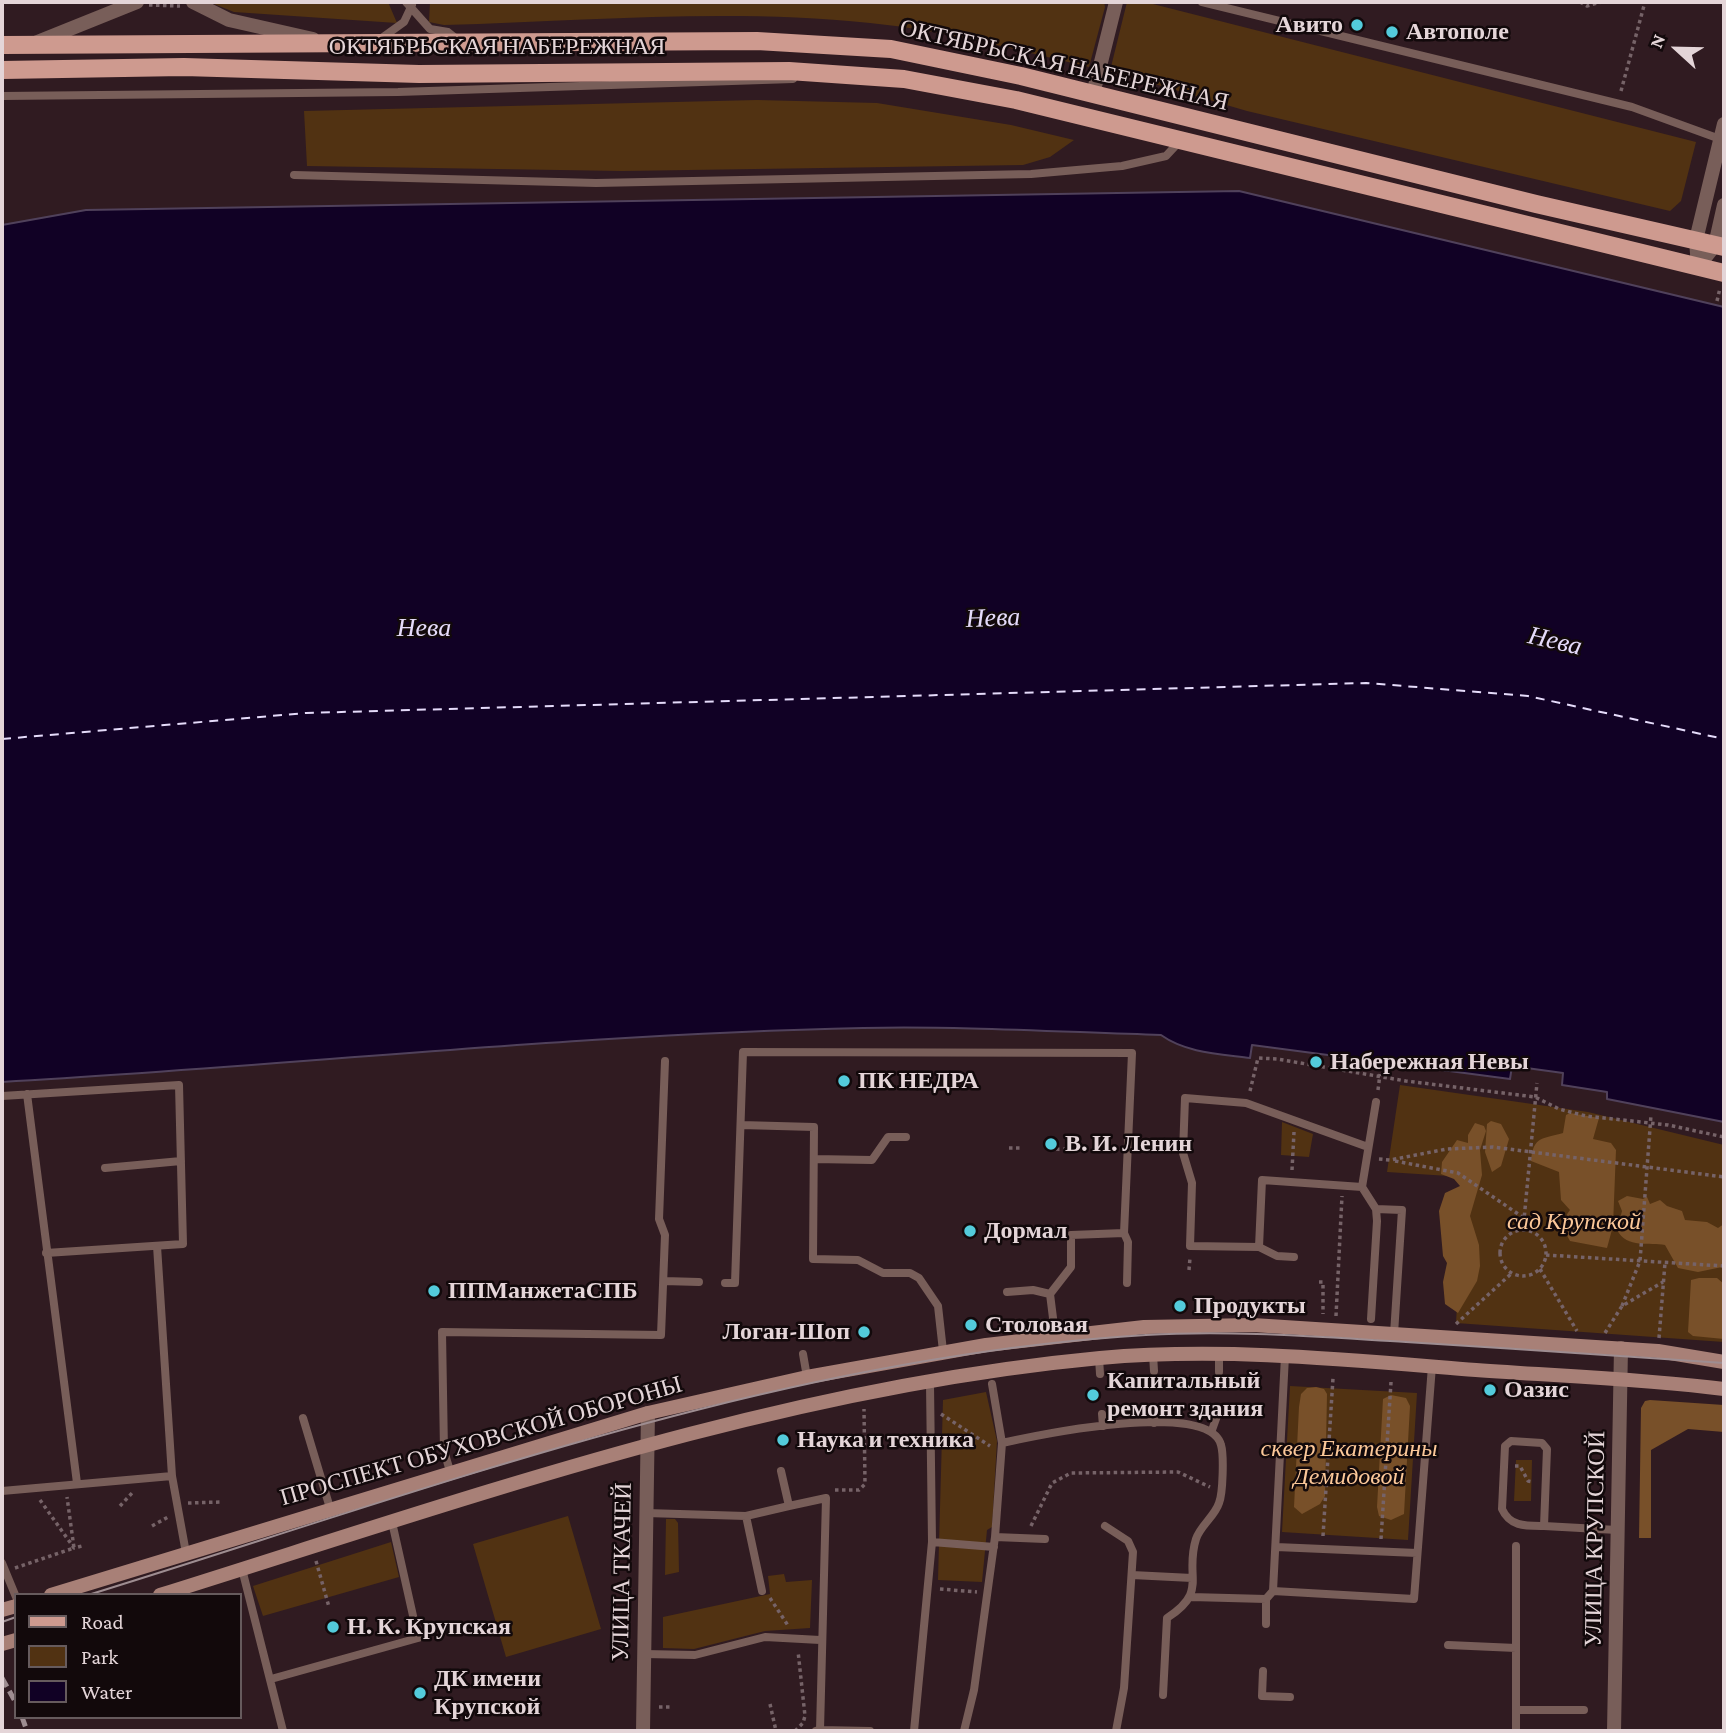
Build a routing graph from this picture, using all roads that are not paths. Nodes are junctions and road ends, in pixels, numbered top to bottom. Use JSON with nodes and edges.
{"nodes":[{"id":1,"x":192,"y":2,"type":"edge"},
{"id":2,"x":1116,"y":2,"type":"edge"},
{"id":3,"x":1202,"y":2,"type":"edge"},
{"id":4,"x":136,"y":3,"type":"edge"},
{"id":5,"x":410,"y":4,"type":"edge"},
{"id":6,"x":2,"y":44,"type":"edge"},
{"id":7,"x":465,"y":44,"type":"junction"},
{"id":8,"x":342,"y":45,"type":"junction"},
{"id":9,"x":373,"y":45,"type":"junction"},
{"id":10,"x":29,"y":46,"type":"junction"},
{"id":11,"x":2,"y":70,"type":"edge"},
{"id":12,"x":854,"y":74,"type":"junction"},
{"id":13,"x":1093,"y":94,"type":"junction"},
{"id":14,"x":2,"y":96,"type":"edge"},
{"id":15,"x":1724,"y":124,"type":"edge"},
{"id":16,"x":1720,"y":139,"type":"junction"},
{"id":17,"x":1179,"y":142,"type":"junction"},
{"id":18,"x":295,"y":175,"type":"dead end"},
{"id":19,"x":1724,"y":205,"type":"edge"},
{"id":20,"x":1696,"y":240,"type":"junction"},
{"id":21,"x":1720,"y":246,"type":"edge"},
{"id":22,"x":1698,"y":267,"type":"junction"},
{"id":23,"x":1722,"y":281,"type":"edge"},
{"id":24,"x":665,"y":1061,"type":"dead end"},
{"id":25,"x":27,"y":1094,"type":"junction"},
{"id":26,"x":2,"y":1096,"type":"edge"},
{"id":27,"x":1376,"y":1102,"type":"dead end"},
{"id":28,"x":741,"y":1125,"type":"junction"},
{"id":29,"x":906,"y":1137,"type":"dead end"},
{"id":30,"x":1367,"y":1152,"type":"junction"},
{"id":31,"x":814,"y":1160,"type":"junction"},
{"id":32,"x":181,"y":1161,"type":"junction"},
{"id":33,"x":105,"y":1168,"type":"dead end"},
{"id":34,"x":1362,"y":1188,"type":"junction"},
{"id":35,"x":1376,"y":1209,"type":"junction"},
{"id":36,"x":1124,"y":1233,"type":"junction"},
{"id":37,"x":157,"y":1246,"type":"junction"},
{"id":38,"x":1259,"y":1247,"type":"junction"},
{"id":39,"x":47,"y":1253,"type":"junction"},
{"id":40,"x":1294,"y":1257,"type":"dead end"},
{"id":41,"x":664,"y":1281,"type":"junction"},
{"id":42,"x":699,"y":1282,"type":"dead end"},
{"id":43,"x":725,"y":1283,"type":"dead end"},
{"id":44,"x":1127,"y":1283,"type":"dead end"},
{"id":45,"x":1007,"y":1292,"type":"dead end"},
{"id":46,"x":1050,"y":1294,"type":"junction"},
{"id":47,"x":1371,"y":1319,"type":"dead end"},
{"id":48,"x":1055,"y":1334,"type":"junction"},
{"id":49,"x":1394,"y":1334,"type":"junction"},
{"id":50,"x":1621,"y":1348,"type":"junction"},
{"id":51,"x":943,"y":1351,"type":"junction"},
{"id":52,"x":1219,"y":1353,"type":"junction"},
{"id":53,"x":803,"y":1354,"type":"dead end"},
{"id":54,"x":1153,"y":1354,"type":"junction"},
{"id":55,"x":1285,"y":1356,"type":"junction"},
{"id":56,"x":1099,"y":1359,"type":"junction"},
{"id":57,"x":1724,"y":1362,"type":"edge"},
{"id":58,"x":1432,"y":1366,"type":"junction"},
{"id":59,"x":1154,"y":1371,"type":"dead end"},
{"id":60,"x":1219,"y":1371,"type":"dead end"},
{"id":61,"x":1100,"y":1374,"type":"dead end"},
{"id":62,"x":807,"y":1377,"type":"junction"},
{"id":63,"x":1620,"y":1381,"type":"junction"},
{"id":64,"x":930,"y":1384,"type":"junction"},
{"id":65,"x":992,"y":1384,"type":"dead end"},
{"id":66,"x":1724,"y":1389,"type":"edge"},
{"id":67,"x":1154,"y":1412,"type":"dead end"},
{"id":68,"x":648,"y":1413,"type":"junction"},
{"id":69,"x":1102,"y":1414,"type":"dead end"},
{"id":70,"x":1217,"y":1416,"type":"dead end"},
{"id":71,"x":303,"y":1418,"type":"dead end"},
{"id":72,"x":1154,"y":1423,"type":"junction"},
{"id":73,"x":1103,"y":1426,"type":"junction"},
{"id":74,"x":1212,"y":1430,"type":"junction"},
{"id":75,"x":647,"y":1446,"type":"junction"},
{"id":76,"x":1000,"y":1447,"type":"junction"},
{"id":77,"x":450,"y":1471,"type":"junction"},
{"id":78,"x":781,"y":1471,"type":"dead end"},
{"id":79,"x":172,"y":1476,"type":"junction"},
{"id":80,"x":77,"y":1483,"type":"junction"},
{"id":81,"x":2,"y":1491,"type":"edge"},
{"id":82,"x":789,"y":1506,"type":"junction"},
{"id":83,"x":330,"y":1508,"type":"junction"},
{"id":84,"x":646,"y":1513,"type":"junction"},
{"id":85,"x":746,"y":1516,"type":"junction"},
{"id":86,"x":392,"y":1522,"type":"junction"},
{"id":87,"x":1544,"y":1526,"type":"junction"},
{"id":88,"x":1105,"y":1527,"type":"dead end"},
{"id":89,"x":1617,"y":1530,"type":"junction"},
{"id":90,"x":1045,"y":1539,"type":"dead end"},
{"id":91,"x":932,"y":1542,"type":"junction"},
{"id":92,"x":995,"y":1542,"type":"junction"},
{"id":93,"x":1516,"y":1546,"type":"dead end"},
{"id":94,"x":1276,"y":1547,"type":"junction"},
{"id":95,"x":186,"y":1553,"type":"junction"},
{"id":96,"x":1417,"y":1553,"type":"junction"},
{"id":97,"x":4,"y":1567,"type":"edge"},
{"id":98,"x":242,"y":1569,"type":"junction"},
{"id":99,"x":1132,"y":1575,"type":"junction"},
{"id":100,"x":1192,"y":1578,"type":"junction"},
{"id":101,"x":1273,"y":1591,"type":"junction"},
{"id":102,"x":14,"y":1593,"type":"edge"},
{"id":103,"x":57,"y":1593,"type":"edge"},
{"id":104,"x":166,"y":1593,"type":"edge"},
{"id":105,"x":765,"y":1593,"type":"road end"},
{"id":106,"x":1191,"y":1597,"type":"junction"},
{"id":107,"x":1266,"y":1600,"type":"junction"},
{"id":108,"x":1266,"y":1624,"type":"dead end"},
{"id":109,"x":820,"y":1640,"type":"junction"},
{"id":110,"x":1448,"y":1645,"type":"dead end"},
{"id":111,"x":1516,"y":1648,"type":"junction"},
{"id":112,"x":644,"y":1654,"type":"junction"},
{"id":113,"x":1263,"y":1671,"type":"dead end"},
{"id":114,"x":271,"y":1679,"type":"junction"},
{"id":115,"x":1163,"y":1695,"type":"dead end"},
{"id":116,"x":1290,"y":1697,"type":"dead end"},
{"id":117,"x":1516,"y":1710,"type":"junction"},
{"id":118,"x":1584,"y":1710,"type":"dead end"},
{"id":119,"x":284,"y":1731,"type":"edge"},
{"id":120,"x":643,"y":1731,"type":"edge"},
{"id":121,"x":818,"y":1731,"type":"edge"},
{"id":122,"x":870,"y":1731,"type":"edge"},
{"id":123,"x":914,"y":1731,"type":"edge"},
{"id":124,"x":964,"y":1731,"type":"edge"},
{"id":125,"x":1116,"y":1731,"type":"edge"},
{"id":126,"x":1516,"y":1731,"type":"edge"},
{"id":127,"x":1614,"y":1731,"type":"edge"}],
"edges":[{"from":1,"to":8,"type":"street"},
{"from":2,"to":13,"type":"street"},
{"from":3,"to":16,"type":"lane"},
{"from":4,"to":10,"type":"street"},
{"from":5,"to":7,"type":"lane"},
{"from":5,"to":9,"type":"lane"},
{"from":6,"to":10,"type":"main road","name":"ОКТЯБРЬСКАЯ НАБЕРЕЖНАЯ"},
{"from":7,"to":9,"type":"main road","name":"ОКТЯБРЬСКАЯ НАБЕРЕЖНАЯ"},
{"from":7,"to":13,"type":"main road","name":"ОКТЯБРЬСКАЯ НАБЕРЕЖНАЯ"},
{"from":8,"to":9,"type":"main road","name":"ОКТЯБРЬСКАЯ НАБЕРЕЖНАЯ"},
{"from":8,"to":10,"type":"main road","name":"ОКТЯБРЬСКАЯ НАБЕРЕЖНАЯ"},
{"from":11,"to":12,"type":"main road","name":"ОКТЯБРЬСКАЯ НАБЕРЕЖНАЯ"},
{"from":12,"to":14,"type":"lane"},
{"from":12,"to":17,"type":"main road","name":"ОКТЯБРЬСКАЯ НАБЕРЕЖНАЯ"},
{"from":13,"to":20,"type":"main road","name":"ОКТЯБРЬСКАЯ НАБЕРЕЖНАЯ"},
{"from":15,"to":16,"type":"street"},
{"from":16,"to":20,"type":"street"},
{"from":17,"to":18,"type":"lane"},
{"from":17,"to":22,"type":"main road","name":"ОКТЯБРЬСКАЯ НАБЕРЕЖНАЯ"},
{"from":19,"to":21,"type":"street"},
{"from":20,"to":21,"type":"main road","name":"ОКТЯБРЬСКАЯ НАБЕРЕЖНАЯ"},
{"from":20,"to":22,"type":"street"},
{"from":21,"to":22,"type":"street"},
{"from":22,"to":23,"type":"main road","name":"ОКТЯБРЬСКАЯ НАБЕРЕЖНАЯ"},
{"from":24,"to":41,"type":"lane"},
{"from":25,"to":26,"type":"lane"},
{"from":25,"to":32,"type":"lane"},
{"from":25,"to":39,"type":"lane"},
{"from":27,"to":30,"type":"lane"},
{"from":28,"to":31,"type":"lane"},
{"from":28,"to":36,"type":"lane"},
{"from":28,"to":43,"type":"lane"},
{"from":29,"to":31,"type":"lane"},
{"from":30,"to":34,"type":"lane"},
{"from":30,"to":38,"type":"lane"},
{"from":31,"to":51,"type":"lane"},
{"from":32,"to":33,"type":"lane"},
{"from":32,"to":37,"type":"lane"},
{"from":34,"to":35,"type":"lane"},
{"from":34,"to":38,"type":"lane"},
{"from":35,"to":47,"type":"lane"},
{"from":35,"to":49,"type":"lane"},
{"from":36,"to":44,"type":"lane"},
{"from":36,"to":46,"type":"lane"},
{"from":37,"to":39,"type":"lane"},
{"from":37,"to":79,"type":"lane"},
{"from":38,"to":40,"type":"lane"},
{"from":39,"to":80,"type":"lane"},
{"from":41,"to":42,"type":"lane"},
{"from":41,"to":77,"type":"lane"},
{"from":45,"to":46,"type":"lane"},
{"from":46,"to":48,"type":"lane"},
{"from":48,"to":49,"type":"main road","name":"ПРОСПЕКТ ОБУХОВСКОЙ ОБОРОНЫ"},
{"from":48,"to":51,"type":"main road","name":"ПРОСПЕКТ ОБУХОВСКОЙ ОБОРОНЫ"},
{"from":49,"to":50,"type":"main road","name":"ПРОСПЕКТ ОБУХОВСКОЙ ОБОРОНЫ"},
{"from":50,"to":57,"type":"main road","name":"ПРОСПЕКТ ОБУХОВСКОЙ ОБОРОНЫ"},
{"from":50,"to":63,"type":"street","name":"УЛИЦА КРУПСКОЙ"},
{"from":51,"to":62,"type":"main road","name":"ПРОСПЕКТ ОБУХОВСКОЙ ОБОРОНЫ"},
{"from":52,"to":54,"type":"main road","name":"ПРОСПЕКТ ОБУХОВСКОЙ ОБОРОНЫ"},
{"from":52,"to":55,"type":"main road","name":"ПРОСПЕКТ ОБУХОВСКОЙ ОБОРОНЫ"},
{"from":52,"to":60,"type":"lane"},
{"from":53,"to":62,"type":"lane"},
{"from":54,"to":56,"type":"main road","name":"ПРОСПЕКТ ОБУХОВСКОЙ ОБОРОНЫ"},
{"from":54,"to":59,"type":"lane"},
{"from":55,"to":58,"type":"main road","name":"ПРОСПЕКТ ОБУХОВСКОЙ ОБОРОНЫ"},
{"from":55,"to":94,"type":"lane"},
{"from":56,"to":61,"type":"lane"},
{"from":56,"to":64,"type":"main road","name":"ПРОСПЕКТ ОБУХОВСКОЙ ОБОРОНЫ"},
{"from":58,"to":63,"type":"main road","name":"ПРОСПЕКТ ОБУХОВСКОЙ ОБОРОНЫ"},
{"from":58,"to":96,"type":"lane"},
{"from":62,"to":68,"type":"main road","name":"ПРОСПЕКТ ОБУХОВСКОЙ ОБОРОНЫ"},
{"from":63,"to":66,"type":"main road","name":"ПРОСПЕКТ ОБУХОВСКОЙ ОБОРОНЫ"},
{"from":63,"to":89,"type":"street","name":"УЛИЦА КРУПСКОЙ"},
{"from":64,"to":75,"type":"main road","name":"ПРОСПЕКТ ОБУХОВСКОЙ ОБОРОНЫ"},
{"from":64,"to":91,"type":"lane"},
{"from":65,"to":76,"type":"lane"},
{"from":67,"to":72,"type":"lane"},
{"from":68,"to":75,"type":"street","name":"УЛИЦА ТКАЧЕЙ"},
{"from":68,"to":77,"type":"main road","name":"ПРОСПЕКТ ОБУХОВСКОЙ ОБОРОНЫ"},
{"from":69,"to":73,"type":"lane"},
{"from":70,"to":74,"type":"lane"},
{"from":71,"to":83,"type":"lane"},
{"from":72,"to":73,"type":"lane"},
{"from":72,"to":74,"type":"lane"},
{"from":73,"to":76,"type":"lane"},
{"from":74,"to":100,"type":"lane"},
{"from":75,"to":84,"type":"street","name":"УЛИЦА ТКАЧЕЙ"},
{"from":75,"to":86,"type":"main road","name":"ПРОСПЕКТ ОБУХОВСКОЙ ОБОРОНЫ"},
{"from":76,"to":92,"type":"lane"},
{"from":77,"to":83,"type":"main road","name":"ПРОСПЕКТ ОБУХОВСКОЙ ОБОРОНЫ"},
{"from":78,"to":82,"type":"lane"},
{"from":79,"to":80,"type":"lane"},
{"from":79,"to":95,"type":"lane"},
{"from":80,"to":81,"type":"lane"},
{"from":82,"to":85,"type":"lane"},
{"from":82,"to":109,"type":"lane"},
{"from":83,"to":95,"type":"main road","name":"ПРОСПЕКТ ОБУХОВСКОЙ ОБОРОНЫ"},
{"from":84,"to":85,"type":"lane"},
{"from":84,"to":112,"type":"street","name":"УЛИЦА ТКАЧЕЙ"},
{"from":85,"to":105,"type":"lane"},
{"from":86,"to":98,"type":"main road","name":"ПРОСПЕКТ ОБУХОВСКОЙ ОБОРОНЫ"},
{"from":86,"to":114,"type":"lane"},
{"from":87,"to":87,"type":"lane"},
{"from":87,"to":89,"type":"lane"},
{"from":88,"to":99,"type":"lane"},
{"from":89,"to":127,"type":"street","name":"УЛИЦА КРУПСКОЙ"},
{"from":90,"to":92,"type":"lane"},
{"from":91,"to":92,"type":"lane"},
{"from":91,"to":123,"type":"lane"},
{"from":92,"to":124,"type":"lane"},
{"from":93,"to":111,"type":"lane"},
{"from":94,"to":96,"type":"lane"},
{"from":94,"to":101,"type":"lane"},
{"from":95,"to":103,"type":"main road","name":"ПРОСПЕКТ ОБУХОВСКОЙ ОБОРОНЫ"},
{"from":96,"to":101,"type":"lane"},
{"from":97,"to":102,"type":"lane"},
{"from":98,"to":104,"type":"main road","name":"ПРОСПЕКТ ОБУХОВСКОЙ ОБОРОНЫ"},
{"from":98,"to":114,"type":"lane"},
{"from":99,"to":100,"type":"lane"},
{"from":99,"to":125,"type":"lane"},
{"from":100,"to":106,"type":"lane"},
{"from":101,"to":107,"type":"lane"},
{"from":106,"to":107,"type":"lane"},
{"from":106,"to":115,"type":"lane"},
{"from":107,"to":108,"type":"lane"},
{"from":109,"to":112,"type":"lane"},
{"from":109,"to":121,"type":"lane"},
{"from":110,"to":111,"type":"lane"},
{"from":111,"to":117,"type":"lane"},
{"from":112,"to":120,"type":"street","name":"УЛИЦА ТКАЧЕЙ"},
{"from":113,"to":116,"type":"lane"},
{"from":114,"to":119,"type":"lane"},
{"from":117,"to":118,"type":"lane"},
{"from":117,"to":126,"type":"lane"},
{"from":121,"to":122,"type":"lane"}]}
